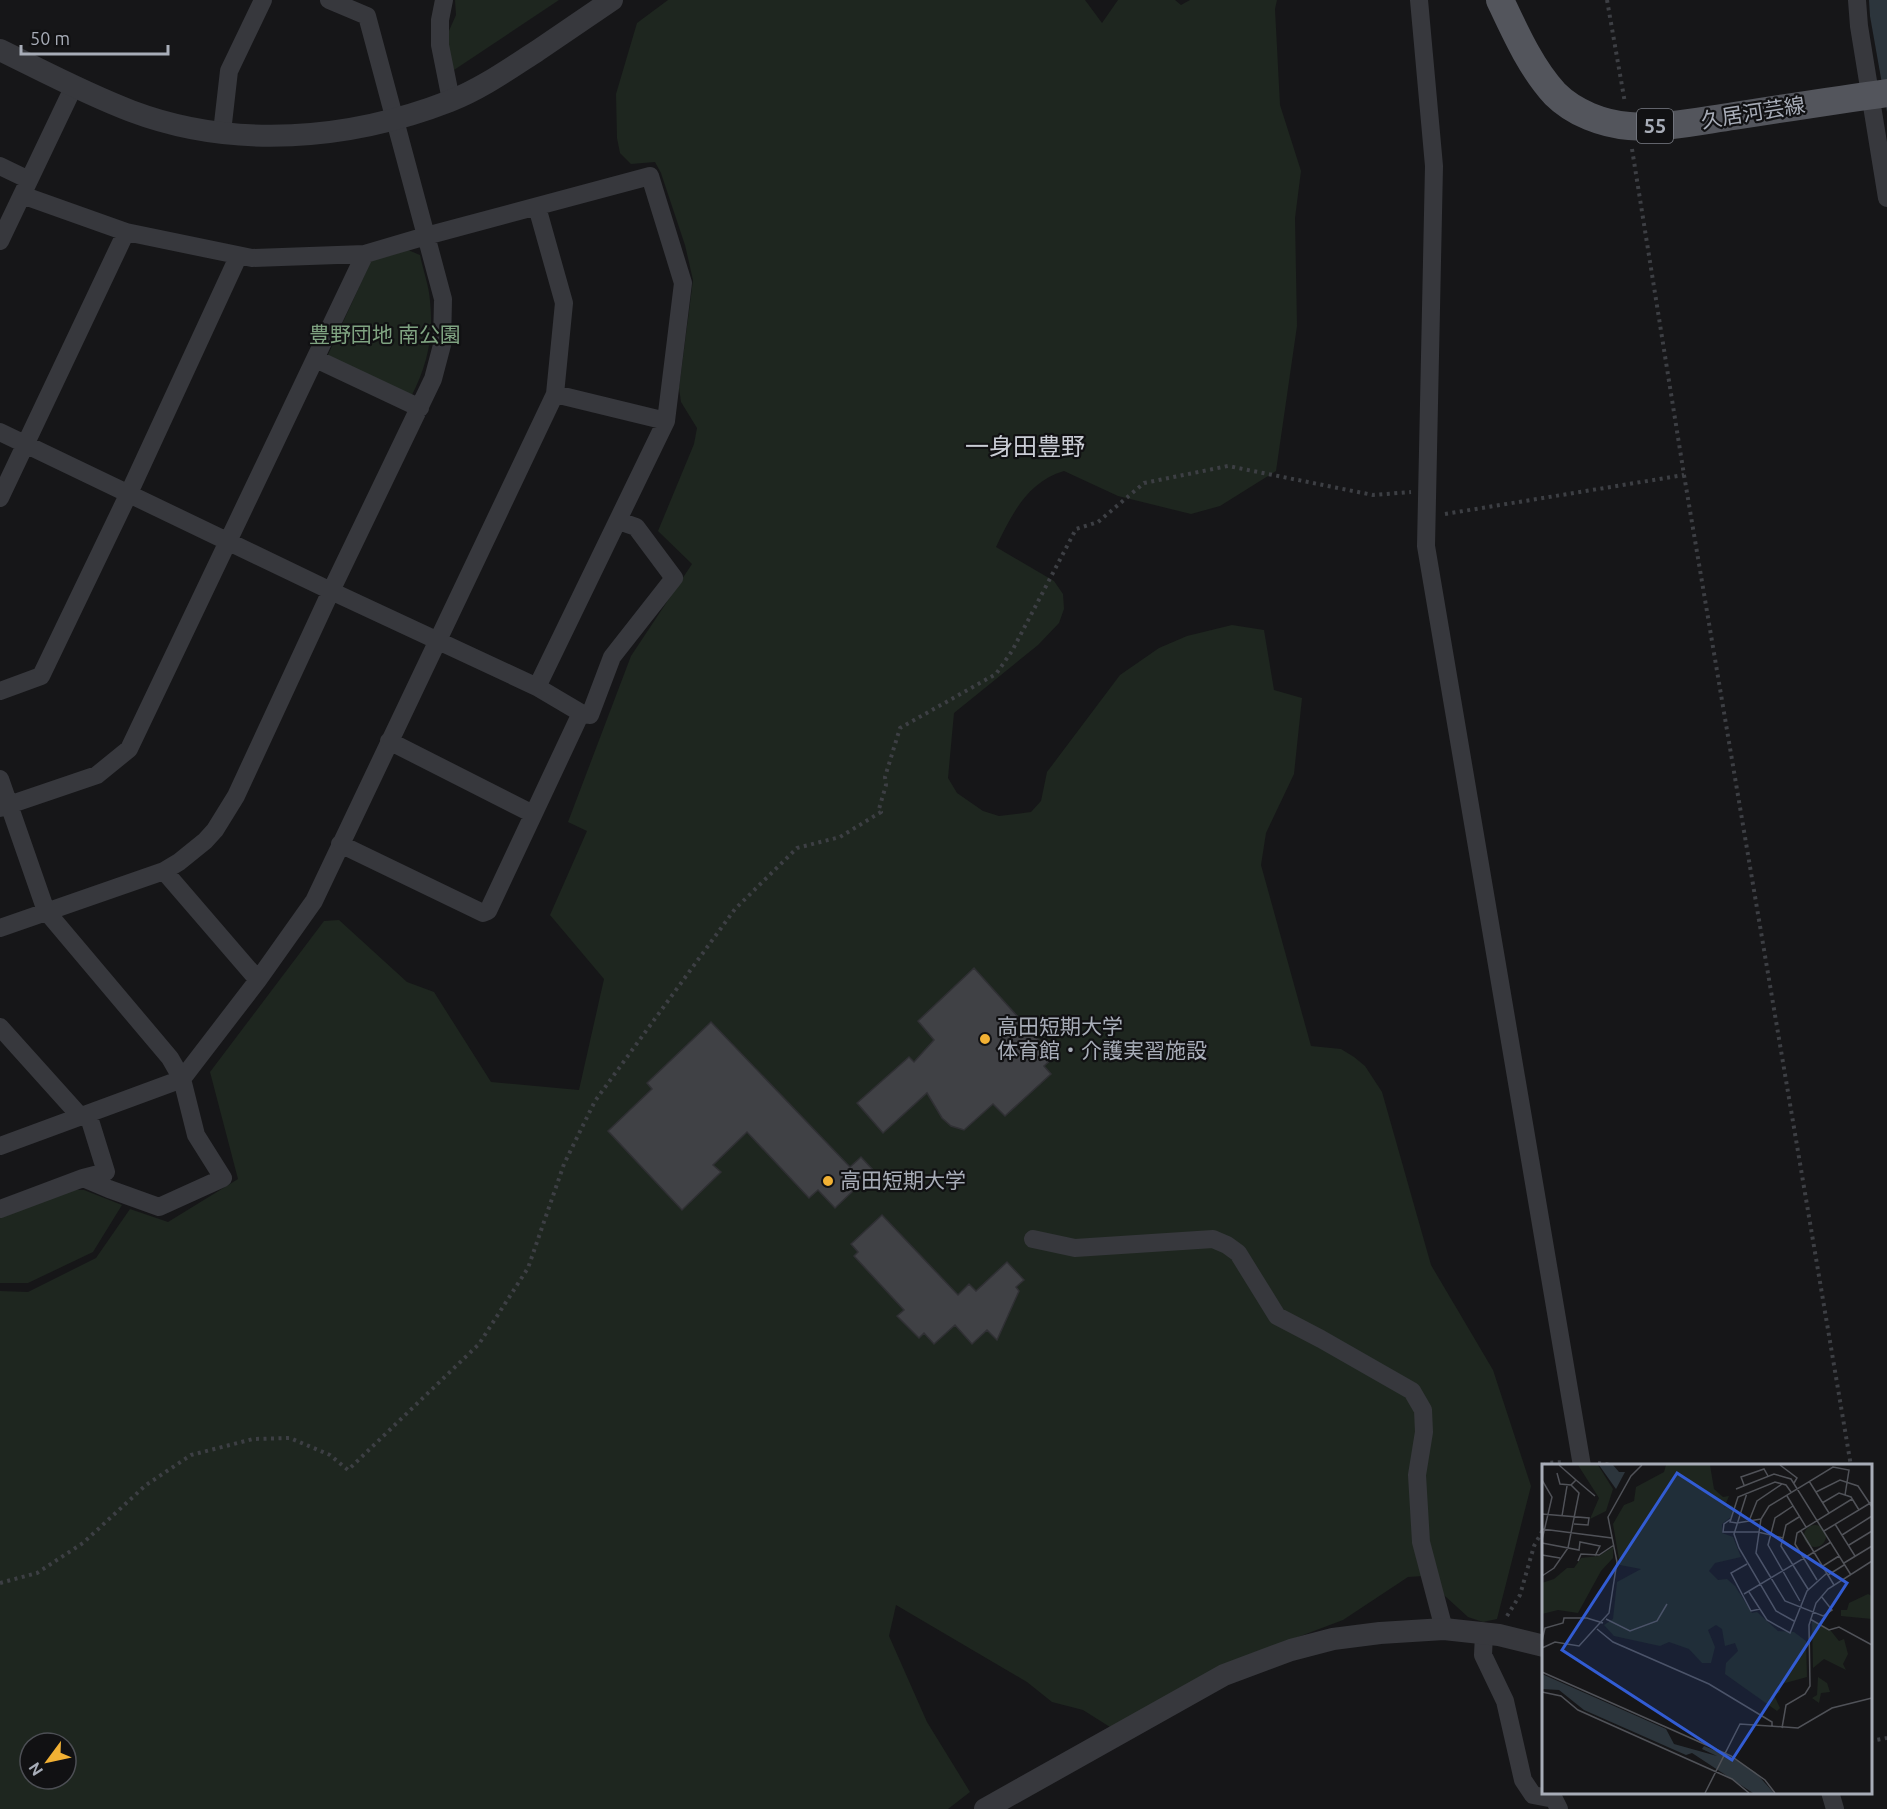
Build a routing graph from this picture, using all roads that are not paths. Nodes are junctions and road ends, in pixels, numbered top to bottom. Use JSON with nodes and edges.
{"nodes":[{"id":1,"x":263,"y":0,"type":"edge"},
{"id":2,"x":329,"y":0,"type":"edge"},
{"id":3,"x":444,"y":0,"type":"edge"},
{"id":4,"x":612,"y":0,"type":"edge"},
{"id":5,"x":1419,"y":0,"type":"edge"},
{"id":6,"x":1500,"y":0,"type":"edge"},
{"id":7,"x":1857,"y":0,"type":"edge"},
{"id":8,"x":0,"y":50,"type":"edge"},
{"id":9,"x":74,"y":86,"type":"junction"},
{"id":10,"x":1879,"y":94,"type":"edge"},
{"id":11,"x":452,"y":100,"type":"junction"},
{"id":12,"x":393,"y":119,"type":"junction"},
{"id":13,"x":222,"y":132,"type":"junction"},
{"id":14,"x":0,"y":166,"type":"edge"},
{"id":15,"x":26,"y":188,"type":"junction"},
{"id":16,"x":1887,"y":198,"type":"edge"},
{"id":17,"x":537,"y":207,"type":"junction"},
{"id":18,"x":126,"y":232,"type":"junction"},
{"id":19,"x":426,"y":236,"type":"junction"},
{"id":20,"x":0,"y":241,"type":"edge"},
{"id":21,"x":365,"y":254,"type":"junction"},
{"id":22,"x":238,"y":257,"type":"junction"},
{"id":23,"x":316,"y":359,"type":"junction"},
{"id":24,"x":555,"y":394,"type":"junction"},
{"id":25,"x":420,"y":408,"type":"junction"},
{"id":26,"x":666,"y":421,"type":"junction"},
{"id":27,"x":0,"y":432,"type":"edge"},
{"id":28,"x":26,"y":444,"type":"junction"},
{"id":29,"x":129,"y":493,"type":"junction"},
{"id":30,"x":0,"y":498,"type":"edge"},
{"id":31,"x":619,"y":521,"type":"junction"},
{"id":32,"x":229,"y":541,"type":"junction"},
{"id":33,"x":331,"y":591,"type":"junction"},
{"id":34,"x":437,"y":640,"type":"junction"},
{"id":35,"x":537,"y":687,"type":"junction"},
{"id":36,"x":0,"y":691,"type":"edge"},
{"id":37,"x":581,"y":713,"type":"junction"},
{"id":38,"x":389,"y":741,"type":"junction"},
{"id":39,"x":0,"y":779,"type":"edge"},
{"id":40,"x":5,"y":806,"type":"edge"},
{"id":41,"x":533,"y":814,"type":"junction"},
{"id":42,"x":340,"y":844,"type":"junction"},
{"id":43,"x":164,"y":871,"type":"junction"},
{"id":44,"x":46,"y":911,"type":"junction"},
{"id":45,"x":0,"y":928,"type":"edge"},
{"id":46,"x":258,"y":980,"type":"junction"},
{"id":47,"x":3,"y":1034,"type":"edge"},
{"id":48,"x":182,"y":1079,"type":"junction"},
{"id":49,"x":84,"y":1115,"type":"junction"},
{"id":50,"x":0,"y":1146,"type":"edge"},
{"id":51,"x":83,"y":1178,"type":"junction"},
{"id":52,"x":0,"y":1209,"type":"edge"},
{"id":53,"x":1033,"y":1239,"type":"dead end"},
{"id":54,"x":1582,"y":1464,"type":"edge"},
{"id":55,"x":1444,"y":1629,"type":"junction"},
{"id":56,"x":1490,"y":1634,"type":"junction"},
{"id":57,"x":1542,"y":1646,"type":"edge"},
{"id":58,"x":1831,"y":1794,"type":"edge"},
{"id":59,"x":985,"y":1809,"type":"edge"},
{"id":60,"x":1559,"y":1809,"type":"edge"},
{"id":61,"x":1835,"y":1809,"type":"edge"}],
"edges":[{"from":1,"to":13,"type":"street"},
{"from":2,"to":12,"type":"street"},
{"from":3,"to":11,"type":"street"},
{"from":4,"to":11,"type":"street"},
{"from":5,"to":54,"type":"street"},
{"from":6,"to":10,"type":"main road","name":"久居河芸線","number":"55"},
{"from":7,"to":10,"type":"street"},
{"from":8,"to":9,"type":"street"},
{"from":9,"to":13,"type":"street"},
{"from":9,"to":15,"type":"street"},
{"from":10,"to":16,"type":"street"},
{"from":11,"to":12,"type":"street"},
{"from":12,"to":13,"type":"street"},
{"from":12,"to":19,"type":"street"},
{"from":14,"to":15,"type":"street"},
{"from":15,"to":18,"type":"street"},
{"from":15,"to":20,"type":"street"},
{"from":17,"to":19,"type":"street"},
{"from":17,"to":24,"type":"street"},
{"from":17,"to":26,"type":"street"},
{"from":18,"to":22,"type":"street"},
{"from":18,"to":28,"type":"street"},
{"from":19,"to":21,"type":"street"},
{"from":19,"to":25,"type":"street"},
{"from":21,"to":22,"type":"street"},
{"from":21,"to":23,"type":"street"},
{"from":22,"to":29,"type":"street"},
{"from":23,"to":25,"type":"street"},
{"from":23,"to":32,"type":"street"},
{"from":24,"to":26,"type":"street"},
{"from":24,"to":34,"type":"street"},
{"from":25,"to":33,"type":"street"},
{"from":26,"to":31,"type":"street"},
{"from":27,"to":28,"type":"street"},
{"from":28,"to":29,"type":"street"},
{"from":28,"to":30,"type":"street"},
{"from":29,"to":32,"type":"street"},
{"from":29,"to":36,"type":"street"},
{"from":31,"to":35,"type":"street"},
{"from":31,"to":37,"type":"street"},
{"from":32,"to":33,"type":"street"},
{"from":32,"to":40,"type":"street"},
{"from":33,"to":34,"type":"street"},
{"from":33,"to":43,"type":"street"},
{"from":34,"to":35,"type":"street"},
{"from":34,"to":38,"type":"street"},
{"from":35,"to":37,"type":"street"},
{"from":37,"to":41,"type":"street"},
{"from":38,"to":41,"type":"street"},
{"from":38,"to":42,"type":"street"},
{"from":39,"to":40,"type":"street"},
{"from":40,"to":44,"type":"street"},
{"from":41,"to":42,"type":"street"},
{"from":42,"to":46,"type":"street"},
{"from":43,"to":44,"type":"street"},
{"from":43,"to":46,"type":"street"},
{"from":44,"to":45,"type":"street"},
{"from":44,"to":48,"type":"street"},
{"from":46,"to":48,"type":"street"},
{"from":47,"to":49,"type":"street"},
{"from":48,"to":49,"type":"street"},
{"from":48,"to":51,"type":"street"},
{"from":49,"to":50,"type":"street"},
{"from":49,"to":51,"type":"street"},
{"from":51,"to":52,"type":"street"},
{"from":53,"to":55,"type":"street"},
{"from":55,"to":56,"type":"street"},
{"from":55,"to":59,"type":"street"},
{"from":56,"to":57,"type":"street"},
{"from":56,"to":60,"type":"street"},
{"from":58,"to":61,"type":"street"}]}
